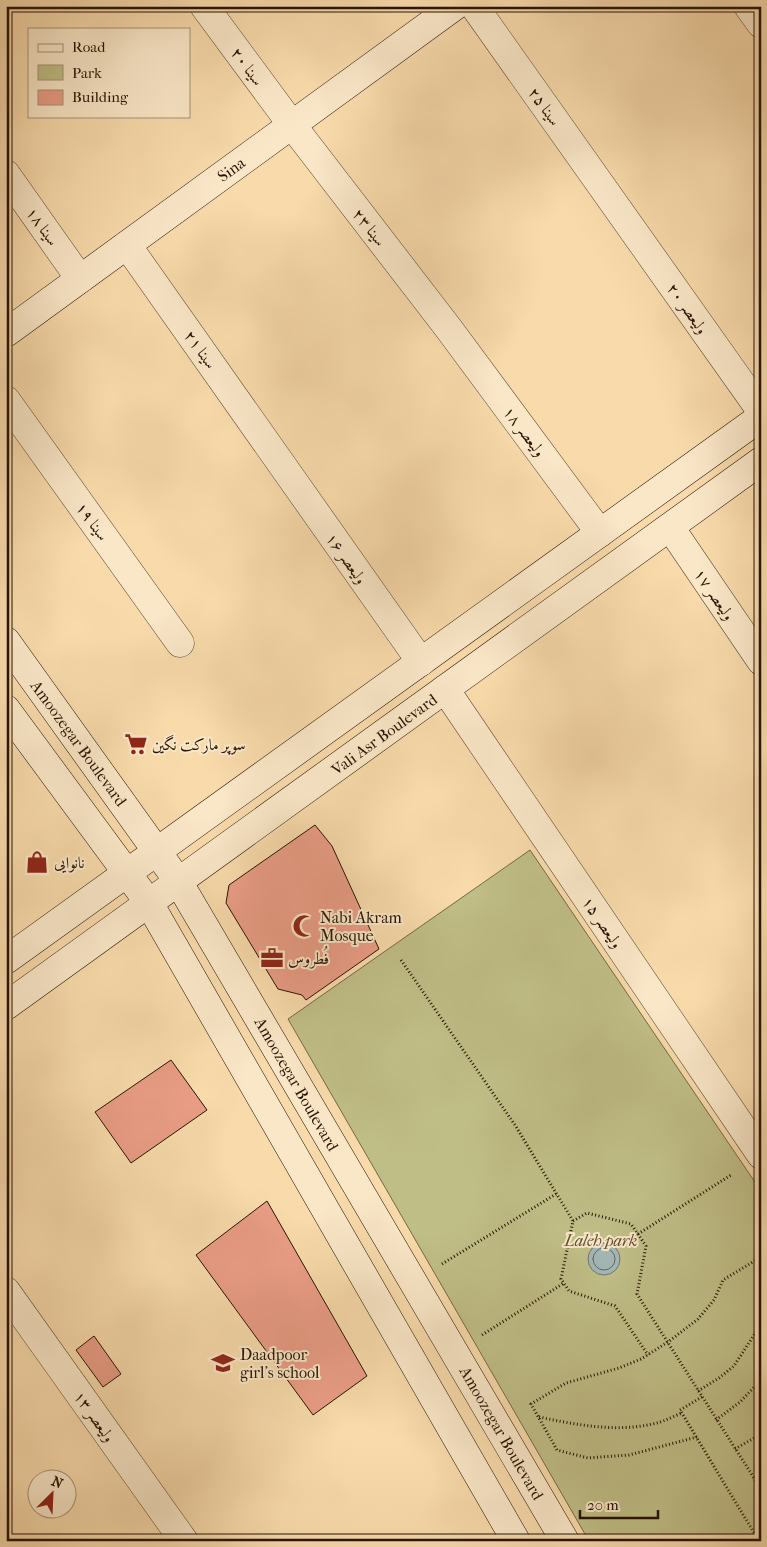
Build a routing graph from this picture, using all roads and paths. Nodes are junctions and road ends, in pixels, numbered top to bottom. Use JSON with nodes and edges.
{"nodes":[{"id":1,"x":204,"y":6,"type":"edge"},
{"id":2,"x":455,"y":6,"type":"edge"},
{"id":3,"x":474,"y":6,"type":"edge"},
{"id":4,"x":748,"y":6,"type":"edge"},
{"id":5,"x":761,"y":24,"type":"edge"},
{"id":6,"x":292,"y":125,"type":"junction"},
{"id":7,"x":6,"y":174,"type":"edge"},
{"id":8,"x":616,"y":206,"type":"joint"},
{"id":9,"x":127,"y":245,"type":"junction"},
{"id":10,"x":80,"y":279,"type":"junction"},
{"id":11,"x":449,"y":329,"type":"joint"},
{"id":12,"x":6,"y":333,"type":"edge"},
{"id":13,"x":6,"y":400,"type":"edge"},
{"id":14,"x":761,"y":411,"type":"edge"},
{"id":15,"x":761,"y":417,"type":"edge"},
{"id":16,"x":274,"y":453,"type":"joint"},
{"id":17,"x":761,"y":461,"type":"edge"},
{"id":18,"x":670,"y":527,"type":"junction"},
{"id":19,"x":600,"y":533,"type":"junction"},
{"id":20,"x":6,"y":641,"type":"edge"},
{"id":21,"x":180,"y":643,"type":"dead end"},
{"id":22,"x":761,"y":660,"type":"edge"},
{"id":23,"x":421,"y":662,"type":"junction"},
{"id":24,"x":445,"y":689,"type":"junction"},
{"id":25,"x":6,"y":709,"type":"edge"},
{"id":26,"x":84,"y":750,"type":"junction"},
{"id":27,"x":52,"y":771,"type":"junction"},
{"id":28,"x":157,"y":852,"type":"junction"},
{"id":29,"x":127,"y":873,"type":"junction"},
{"id":30,"x":178,"y":882,"type":"junction"},
{"id":31,"x":149,"y":903,"type":"junction"},
{"id":32,"x":6,"y":960,"type":"edge"},
{"id":33,"x":401,"y":960,"type":"dead end"},
{"id":34,"x":6,"y":1006,"type":"edge"},
{"id":35,"x":761,"y":1155,"type":"edge"},
{"id":36,"x":731,"y":1174,"type":"dead end"},
{"id":37,"x":556,"y":1194,"type":"junction"},
{"id":38,"x":573,"y":1221,"type":"junction"},
{"id":39,"x":638,"y":1234,"type":"junction"},
{"id":40,"x":761,"y":1257,"type":"edge"},
{"id":41,"x":442,"y":1264,"type":"dead end"},
{"id":42,"x":564,"y":1283,"type":"junction"},
{"id":43,"x":6,"y":1291,"type":"edge"},
{"id":44,"x":761,"y":1324,"type":"edge"},
{"id":45,"x":482,"y":1336,"type":"dead end"},
{"id":46,"x":668,"y":1342,"type":"junction"},
{"id":47,"x":648,"y":1355,"type":"junction"},
{"id":48,"x":460,"y":1361,"type":"junction"},
{"id":49,"x":761,"y":1380,"type":"edge"},
{"id":50,"x":425,"y":1381,"type":"junction"},
{"id":51,"x":698,"y":1391,"type":"junction"},
{"id":52,"x":702,"y":1397,"type":"junction"},
{"id":53,"x":682,"y":1413,"type":"junction"},
{"id":54,"x":538,"y":1417,"type":"junction"},
{"id":55,"x":716,"y":1420,"type":"junction"},
{"id":56,"x":761,"y":1434,"type":"edge"},
{"id":57,"x":697,"y":1437,"type":"junction"},
{"id":58,"x":735,"y":1449,"type":"junction"},
{"id":59,"x":761,"y":1489,"type":"edge"},
{"id":60,"x":184,"y":1541,"type":"edge"},
{"id":61,"x":516,"y":1541,"type":"edge"},
{"id":62,"x":565,"y":1541,"type":"edge"},
{"id":63,"x":759,"y":1541,"type":"edge"}],
"edges":[{"from":1,"to":6,"type":"main road","name":"سینا ۲۰"},
{"from":2,"to":6,"type":"main road","name":"Sina"},
{"from":3,"to":8,"type":"main road","name":"سینا ۲۵"},
{"from":4,"to":5,"type":"main road"},
{"from":6,"to":9,"type":"main road","name":"Sina"},
{"from":6,"to":11,"type":"main road","name":"سینا ۲۳"},
{"from":7,"to":10,"type":"main road","name":"سینا ۱۸"},
{"from":8,"to":14,"type":"main road","name":"ولیعصر ۲۰"},
{"from":9,"to":10,"type":"main road","name":"Sina"},
{"from":9,"to":16,"type":"main road","name":"سینا ۲۱"},
{"from":10,"to":12,"type":"main road","name":"Sina"},
{"from":11,"to":19,"type":"main road","name":"ولیعصر ۱۸"},
{"from":13,"to":21,"type":"main road","name":"سینا ۱۹"},
{"from":15,"to":19,"type":"main road"},
{"from":16,"to":23,"type":"main road","name":"ولیعصر ۱۶"},
{"from":17,"to":18,"type":"main road","name":"Vali Asr Boulevard"},
{"from":18,"to":22,"type":"main road","name":"ولیعصر ۱۷"},
{"from":18,"to":24,"type":"main road","name":"Vali Asr Boulevard"},
{"from":19,"to":23,"type":"main road"},
{"from":20,"to":26,"type":"main road","name":"Amoozegar Boulevard"},
{"from":23,"to":28,"type":"main road"},
{"from":24,"to":30,"type":"main road","name":"Vali Asr Boulevard"},
{"from":24,"to":35,"type":"main road","name":"ولیعصر ۱۵"},
{"from":25,"to":27,"type":"main road"},
{"from":26,"to":27,"type":"main road"},
{"from":26,"to":28,"type":"main road","name":"Amoozegar Boulevard"},
{"from":27,"to":29,"type":"main road"},
{"from":28,"to":29,"type":"main road"},
{"from":28,"to":30,"type":"main road","name":"Amoozegar Boulevard"},
{"from":29,"to":31,"type":"main road"},
{"from":29,"to":32,"type":"main road"},
{"from":30,"to":31,"type":"main road","name":"Vali Asr Boulevard"},
{"from":30,"to":48,"type":"main road","name":"Amoozegar Boulevard"},
{"from":31,"to":34,"type":"main road","name":"Vali Asr Boulevard"},
{"from":31,"to":50,"type":"main road"},
{"from":33,"to":37,"type":"path"},
{"from":36,"to":39,"type":"path"},
{"from":37,"to":38,"type":"path"},
{"from":37,"to":41,"type":"path"},
{"from":38,"to":39,"type":"path"},
{"from":38,"to":42,"type":"path"},
{"from":39,"to":46,"type":"path"},
{"from":40,"to":46,"type":"path"},
{"from":42,"to":45,"type":"path"},
{"from":42,"to":47,"type":"path"},
{"from":43,"to":60,"type":"main road","name":"ولیعصر ۱۳"},
{"from":44,"to":51,"type":"path"},
{"from":46,"to":47,"type":"path"},
{"from":46,"to":51,"type":"path"},
{"from":47,"to":54,"type":"path"},
{"from":48,"to":50,"type":"main road"},
{"from":48,"to":62,"type":"main road","name":"Amoozegar Boulevard"},
{"from":49,"to":55,"type":"path"},
{"from":50,"to":61,"type":"main road"},
{"from":51,"to":52,"type":"path"},
{"from":52,"to":53,"type":"path"},
{"from":52,"to":55,"type":"path"},
{"from":53,"to":54,"type":"path"},
{"from":53,"to":57,"type":"path"},
{"from":54,"to":57,"type":"path"},
{"from":55,"to":58,"type":"path"},
{"from":56,"to":58,"type":"path"},
{"from":57,"to":63,"type":"path"},
{"from":58,"to":59,"type":"path"}]}
